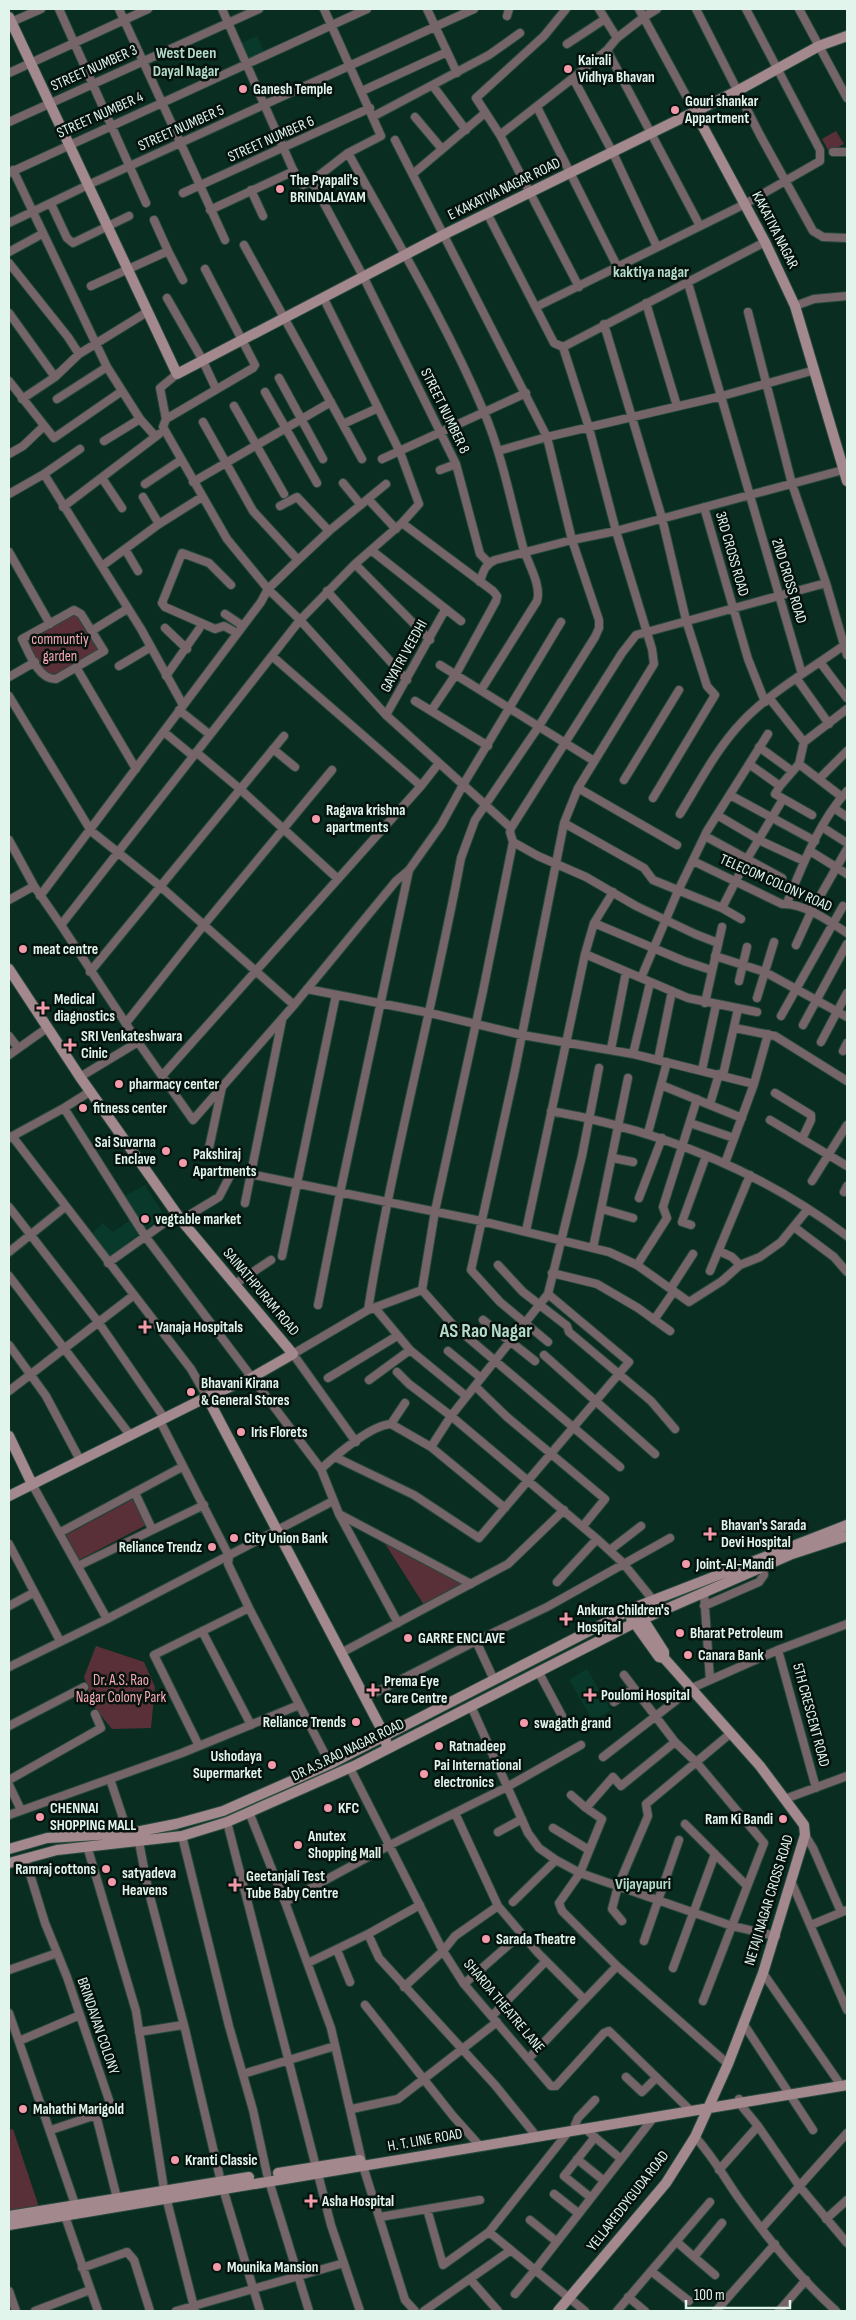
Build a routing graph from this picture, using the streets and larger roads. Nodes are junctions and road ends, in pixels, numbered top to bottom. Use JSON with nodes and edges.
{"nodes":[{"id":1,"x":40,"y":9,"type":"edge"},
{"id":2,"x":59,"y":9,"type":"edge"},
{"id":3,"x":119,"y":9,"type":"edge"},
{"id":4,"x":148,"y":9,"type":"edge"},
{"id":5,"x":222,"y":9,"type":"edge"},
{"id":6,"x":259,"y":9,"type":"edge"},
{"id":7,"x":324,"y":9,"type":"edge"},
{"id":8,"x":366,"y":9,"type":"edge"},
{"id":9,"x":427,"y":9,"type":"edge"},
{"id":10,"x":474,"y":9,"type":"edge"},
{"id":11,"x":566,"y":9,"type":"edge"},
{"id":12,"x":598,"y":9,"type":"edge"},
{"id":13,"x":639,"y":9,"type":"edge"},
{"id":14,"x":657,"y":9,"type":"edge"},
{"id":15,"x":696,"y":9,"type":"edge"},
{"id":16,"x":746,"y":9,"type":"edge"},
{"id":17,"x":800,"y":9,"type":"edge"},
{"id":18,"x":644,"y":17,"type":"junction"},
{"id":19,"x":604,"y":18,"type":"junction"},
{"id":20,"x":125,"y":19,"type":"junction"},
{"id":21,"x":10,"y":21,"type":"edge"},
{"id":22,"x":228,"y":23,"type":"junction"},
{"id":23,"x":331,"y":26,"type":"junction"},
{"id":24,"x":435,"y":28,"type":"junction"},
{"id":25,"x":520,"y":33,"type":"dead end"},
{"id":26,"x":847,"y":36,"type":"edge"},
{"id":27,"x":617,"y":38,"type":"junction"},
{"id":28,"x":74,"y":42,"type":"junction"},
{"id":29,"x":567,"y":44,"type":"dead end"},
{"id":30,"x":819,"y":46,"type":"junction"},
{"id":31,"x":606,"y":50,"type":"junction"},
{"id":32,"x":447,"y":52,"type":"junction"},
{"id":33,"x":143,"y":61,"type":"junction"},
{"id":34,"x":30,"y":63,"type":"junction"},
{"id":35,"x":247,"y":64,"type":"junction"},
{"id":36,"x":349,"y":66,"type":"junction"},
{"id":37,"x":777,"y":70,"type":"junction"},
{"id":38,"x":9,"y":73,"type":"edge"},
{"id":39,"x":457,"y":73,"type":"junction"},
{"id":40,"x":573,"y":78,"type":"junction"},
{"id":41,"x":92,"y":83,"type":"junction"},
{"id":42,"x":433,"y":86,"type":"junction"},
{"id":43,"x":362,"y":91,"type":"junction"},
{"id":44,"x":737,"y":91,"type":"junction"},
{"id":45,"x":847,"y":98,"type":"edge"},
{"id":46,"x":50,"y":103,"type":"junction"},
{"id":47,"x":162,"y":103,"type":"junction"},
{"id":48,"x":265,"y":105,"type":"junction"},
{"id":49,"x":537,"y":106,"type":"junction"},
{"id":50,"x":372,"y":112,"type":"junction"},
{"id":51,"x":695,"y":112,"type":"junction"},
{"id":52,"x":485,"y":113,"type":"junction"},
{"id":53,"x":415,"y":117,"type":"dead end"},
{"id":54,"x":9,"y":122,"type":"edge"},
{"id":55,"x":111,"y":126,"type":"junction"},
{"id":56,"x":466,"y":130,"type":"junction"},
{"id":57,"x":651,"y":134,"type":"junction"},
{"id":58,"x":500,"y":135,"type":"junction"},
{"id":59,"x":395,"y":140,"type":"dead end"},
{"id":60,"x":180,"y":143,"type":"junction"},
{"id":61,"x":69,"y":144,"type":"junction"},
{"id":62,"x":284,"y":148,"type":"junction"},
{"id":63,"x":442,"y":150,"type":"junction"},
{"id":64,"x":833,"y":152,"type":"dead end"},
{"id":65,"x":847,"y":152,"type":"edge"},
{"id":66,"x":613,"y":153,"type":"junction"},
{"id":67,"x":348,"y":154,"type":"junction"},
{"id":68,"x":130,"y":166,"type":"junction"},
{"id":69,"x":294,"y":171,"type":"junction"},
{"id":70,"x":11,"y":172,"type":"edge"},
{"id":71,"x":414,"y":173,"type":"junction"},
{"id":72,"x":570,"y":174,"type":"junction"},
{"id":73,"x":312,"y":181,"type":"junction"},
{"id":74,"x":786,"y":181,"type":"junction"},
{"id":75,"x":88,"y":185,"type":"junction"},
{"id":76,"x":199,"y":186,"type":"junction"},
{"id":77,"x":251,"y":190,"type":"junction"},
{"id":78,"x":183,"y":193,"type":"dead end"},
{"id":79,"x":531,"y":193,"type":"junction"},
{"id":80,"x":146,"y":203,"type":"dead end"},
{"id":81,"x":51,"y":204,"type":"junction"},
{"id":82,"x":745,"y":204,"type":"junction"},
{"id":83,"x":210,"y":210,"type":"junction"},
{"id":84,"x":33,"y":212,"type":"junction"},
{"id":85,"x":488,"y":215,"type":"junction"},
{"id":86,"x":128,"y":216,"type":"dead end"},
{"id":87,"x":263,"y":216,"type":"dead end"},
{"id":88,"x":154,"y":220,"type":"dead end"},
{"id":89,"x":9,"y":224,"type":"edge"},
{"id":90,"x":107,"y":226,"type":"junction"},
{"id":91,"x":700,"y":226,"type":"junction"},
{"id":92,"x":42,"y":234,"type":"junction"},
{"id":93,"x":445,"y":234,"type":"junction"},
{"id":94,"x":847,"y":238,"type":"edge"},
{"id":95,"x":224,"y":240,"type":"dead end"},
{"id":96,"x":765,"y":242,"type":"junction"},
{"id":97,"x":244,"y":245,"type":"dead end"},
{"id":98,"x":657,"y":247,"type":"junction"},
{"id":99,"x":168,"y":251,"type":"junction"},
{"id":100,"x":9,"y":252,"type":"edge"},
{"id":101,"x":404,"y":255,"type":"junction"},
{"id":102,"x":9,"y":262,"type":"edge"},
{"id":103,"x":618,"y":268,"type":"junction"},
{"id":104,"x":127,"y":269,"type":"junction"},
{"id":105,"x":205,"y":269,"type":"dead end"},
{"id":106,"x":363,"y":276,"type":"junction"},
{"id":107,"x":183,"y":280,"type":"dead end"},
{"id":108,"x":688,"y":283,"type":"junction"},
{"id":109,"x":91,"y":286,"type":"dead end"},
{"id":110,"x":579,"y":287,"type":"junction"},
{"id":111,"x":847,"y":296,"type":"edge"},
{"id":112,"x":322,"y":297,"type":"junction"},
{"id":113,"x":167,"y":298,"type":"dead end"},
{"id":114,"x":646,"y":303,"type":"junction"},
{"id":115,"x":795,"y":306,"type":"junction"},
{"id":116,"x":536,"y":307,"type":"junction"},
{"id":117,"x":147,"y":312,"type":"junction"},
{"id":118,"x":748,"y":312,"type":"dead end"},
{"id":119,"x":9,"y":313,"type":"edge"},
{"id":120,"x":282,"y":317,"type":"junction"},
{"id":121,"x":604,"y":324,"type":"junction"},
{"id":122,"x":243,"y":339,"type":"junction"},
{"id":123,"x":95,"y":344,"type":"junction"},
{"id":124,"x":563,"y":347,"type":"junction"},
{"id":125,"x":79,"y":354,"type":"junction"},
{"id":126,"x":202,"y":359,"type":"junction"},
{"id":127,"x":106,"y":367,"type":"junction"},
{"id":128,"x":815,"y":370,"type":"junction"},
{"id":129,"x":177,"y":374,"type":"junction"},
{"id":130,"x":55,"y":377,"type":"junction"},
{"id":131,"x":279,"y":378,"type":"dead end"},
{"id":132,"x":9,"y":380,"type":"edge"},
{"id":133,"x":768,"y":383,"type":"junction"},
{"id":134,"x":216,"y":389,"type":"junction"},
{"id":135,"x":122,"y":391,"type":"junction"},
{"id":136,"x":265,"y":392,"type":"dead end"},
{"id":137,"x":526,"y":393,"type":"junction"},
{"id":138,"x":722,"y":396,"type":"junction"},
{"id":139,"x":22,"y":399,"type":"junction"},
{"id":140,"x":57,"y":399,"type":"dead end"},
{"id":141,"x":331,"y":402,"type":"junction"},
{"id":142,"x":234,"y":406,"type":"dead end"},
{"id":143,"x":677,"y":406,"type":"junction"},
{"id":144,"x":378,"y":408,"type":"junction"},
{"id":145,"x":484,"y":413,"type":"junction"},
{"id":146,"x":632,"y":418,"type":"junction"},
{"id":147,"x":140,"y":419,"type":"junction"},
{"id":148,"x":166,"y":419,"type":"junction"},
{"id":149,"x":303,"y":420,"type":"junction"},
{"id":150,"x":204,"y":422,"type":"dead end"},
{"id":151,"x":342,"y":424,"type":"junction"},
{"id":152,"x":44,"y":426,"type":"junction"},
{"id":153,"x":589,"y":428,"type":"junction"},
{"id":154,"x":286,"y":429,"type":"junction"},
{"id":155,"x":164,"y":430,"type":"junction"},
{"id":156,"x":440,"y":432,"type":"junction"},
{"id":157,"x":155,"y":436,"type":"junction"},
{"id":158,"x":547,"y":437,"type":"junction"},
{"id":159,"x":104,"y":441,"type":"dead end"},
{"id":160,"x":256,"y":446,"type":"junction"},
{"id":161,"x":80,"y":449,"type":"dead end"},
{"id":162,"x":400,"y":452,"type":"junction"},
{"id":163,"x":498,"y":452,"type":"junction"},
{"id":164,"x":9,"y":454,"type":"edge"},
{"id":165,"x":323,"y":459,"type":"dead end"},
{"id":166,"x":362,"y":459,"type":"dead end"},
{"id":167,"x":382,"y":459,"type":"dead end"},
{"id":168,"x":181,"y":460,"type":"junction"},
{"id":169,"x":226,"y":464,"type":"junction"},
{"id":170,"x":456,"y":464,"type":"junction"},
{"id":171,"x":440,"y":470,"type":"dead end"},
{"id":172,"x":843,"y":470,"type":"junction"},
{"id":173,"x":44,"y":474,"type":"junction"},
{"id":174,"x":102,"y":478,"type":"junction"},
{"id":175,"x":847,"y":481,"type":"edge"},
{"id":176,"x":193,"y":482,"type":"junction"},
{"id":177,"x":317,"y":483,"type":"dead end"},
{"id":178,"x":145,"y":484,"type":"dead end"},
{"id":179,"x":343,"y":484,"type":"dead end"},
{"id":180,"x":386,"y":484,"type":"dead end"},
{"id":181,"x":792,"y":484,"type":"junction"},
{"id":182,"x":9,"y":494,"type":"edge"},
{"id":183,"x":284,"y":494,"type":"dead end"},
{"id":184,"x":749,"y":495,"type":"junction"},
{"id":185,"x":143,"y":497,"type":"dead end"},
{"id":186,"x":202,"y":497,"type":"junction"},
{"id":187,"x":368,"y":499,"type":"junction"},
{"id":188,"x":361,"y":504,"type":"junction"},
{"id":189,"x":280,"y":506,"type":"dead end"},
{"id":190,"x":63,"y":507,"type":"junction"},
{"id":191,"x":704,"y":507,"type":"junction"},
{"id":192,"x":122,"y":508,"type":"dead end"},
{"id":193,"x":662,"y":518,"type":"junction"},
{"id":194,"x":159,"y":524,"type":"junction"},
{"id":195,"x":399,"y":526,"type":"junction"},
{"id":196,"x":329,"y":531,"type":"junction"},
{"id":197,"x":616,"y":531,"type":"junction"},
{"id":198,"x":572,"y":540,"type":"junction"},
{"id":199,"x":125,"y":549,"type":"junction"},
{"id":200,"x":371,"y":550,"type":"junction"},
{"id":201,"x":9,"y":552,"type":"edge"},
{"id":202,"x":524,"y":552,"type":"junction"},
{"id":203,"x":298,"y":560,"type":"junction"},
{"id":204,"x":489,"y":563,"type":"junction"},
{"id":205,"x":355,"y":564,"type":"junction"},
{"id":206,"x":102,"y":566,"type":"junction"},
{"id":207,"x":138,"y":571,"type":"dead end"},
{"id":208,"x":480,"y":582,"type":"junction"},
{"id":209,"x":826,"y":583,"type":"junction"},
{"id":210,"x":231,"y":585,"type":"dead end"},
{"id":211,"x":268,"y":589,"type":"junction"},
{"id":212,"x":327,"y":591,"type":"junction"},
{"id":213,"x":780,"y":595,"type":"junction"},
{"id":214,"x":733,"y":608,"type":"junction"},
{"id":215,"x":127,"y":609,"type":"junction"},
{"id":216,"x":445,"y":610,"type":"junction"},
{"id":217,"x":225,"y":614,"type":"dead end"},
{"id":218,"x":300,"y":620,"type":"junction"},
{"id":219,"x":686,"y":620,"type":"junction"},
{"id":220,"x":461,"y":622,"type":"dead end"},
{"id":221,"x":561,"y":622,"type":"dead end"},
{"id":222,"x":50,"y":624,"type":"junction"},
{"id":223,"x":242,"y":626,"type":"junction"},
{"id":224,"x":165,"y":628,"type":"dead end"},
{"id":225,"x":199,"y":629,"type":"dead end"},
{"id":226,"x":93,"y":630,"type":"junction"},
{"id":227,"x":646,"y":632,"type":"junction"},
{"id":228,"x":237,"y":633,"type":"junction"},
{"id":229,"x":430,"y":640,"type":"junction"},
{"id":230,"x":843,"y":646,"type":"junction"},
{"id":231,"x":151,"y":647,"type":"junction"},
{"id":232,"x":187,"y":649,"type":"junction"},
{"id":233,"x":847,"y":655,"type":"edge"},
{"id":234,"x":272,"y":656,"type":"junction"},
{"id":235,"x":35,"y":662,"type":"junction"},
{"id":236,"x":820,"y":662,"type":"junction"},
{"id":237,"x":440,"y":665,"type":"dead end"},
{"id":238,"x":119,"y":666,"type":"dead end"},
{"id":239,"x":76,"y":668,"type":"junction"},
{"id":240,"x":456,"y":674,"type":"junction"},
{"id":241,"x":166,"y":676,"type":"junction"},
{"id":242,"x":9,"y":677,"type":"edge"},
{"id":243,"x":800,"y":677,"type":"junction"},
{"id":244,"x":407,"y":680,"type":"junction"},
{"id":245,"x":482,"y":690,"type":"junction"},
{"id":246,"x":679,"y":690,"type":"dead end"},
{"id":247,"x":9,"y":696,"type":"edge"},
{"id":248,"x":847,"y":698,"type":"edge"},
{"id":249,"x":768,"y":700,"type":"junction"},
{"id":250,"x":414,"y":701,"type":"dead end"},
{"id":251,"x":181,"y":708,"type":"junction"},
{"id":252,"x":509,"y":708,"type":"junction"},
{"id":253,"x":847,"y":710,"type":"edge"},
{"id":254,"x":431,"y":711,"type":"junction"},
{"id":255,"x":386,"y":715,"type":"junction"},
{"id":256,"x":829,"y":724,"type":"junction"},
{"id":257,"x":539,"y":726,"type":"junction"},
{"id":258,"x":164,"y":732,"type":"junction"},
{"id":259,"x":209,"y":734,"type":"junction"},
{"id":260,"x":768,"y":734,"type":"dead end"},
{"id":261,"x":284,"y":736,"type":"dead end"},
{"id":262,"x":565,"y":742,"type":"junction"},
{"id":263,"x":804,"y":742,"type":"junction"},
{"id":264,"x":488,"y":746,"type":"junction"},
{"id":265,"x":758,"y":747,"type":"junction"},
{"id":266,"x":273,"y":749,"type":"junction"},
{"id":267,"x":847,"y":751,"type":"edge"},
{"id":268,"x":194,"y":754,"type":"junction"},
{"id":269,"x":594,"y":760,"type":"junction"},
{"id":270,"x":439,"y":763,"type":"junction"},
{"id":271,"x":748,"y":764,"type":"junction"},
{"id":272,"x":799,"y":764,"type":"junction"},
{"id":273,"x":295,"y":767,"type":"dead end"},
{"id":274,"x":136,"y":769,"type":"junction"},
{"id":275,"x":332,"y":770,"type":"dead end"},
{"id":276,"x":792,"y":771,"type":"junction"},
{"id":277,"x":819,"y":779,"type":"junction"},
{"id":278,"x":624,"y":780,"type":"dead end"},
{"id":279,"x":463,"y":785,"type":"junction"},
{"id":280,"x":421,"y":786,"type":"junction"},
{"id":281,"x":780,"y":786,"type":"junction"},
{"id":282,"x":578,"y":788,"type":"junction"},
{"id":283,"x":240,"y":790,"type":"junction"},
{"id":284,"x":844,"y":794,"type":"edge"},
{"id":285,"x":730,"y":795,"type":"junction"},
{"id":286,"x":653,"y":798,"type":"dead end"},
{"id":287,"x":783,"y":799,"type":"junction"},
{"id":288,"x":486,"y":804,"type":"junction"},
{"id":289,"x":834,"y":808,"type":"junction"},
{"id":290,"x":680,"y":814,"type":"dead end"},
{"id":291,"x":717,"y":815,"type":"junction"},
{"id":292,"x":812,"y":816,"type":"dead end"},
{"id":293,"x":847,"y":817,"type":"edge"},
{"id":294,"x":770,"y":818,"type":"junction"},
{"id":295,"x":564,"y":823,"type":"junction"},
{"id":296,"x":822,"y":827,"type":"junction"},
{"id":297,"x":511,"y":828,"type":"junction"},
{"id":298,"x":283,"y":829,"type":"junction"},
{"id":299,"x":91,"y":830,"type":"junction"},
{"id":300,"x":705,"y":836,"type":"junction"},
{"id":301,"x":9,"y":840,"type":"edge"},
{"id":302,"x":759,"y":840,"type":"junction"},
{"id":303,"x":815,"y":841,"type":"junction"},
{"id":304,"x":513,"y":842,"type":"junction"},
{"id":305,"x":847,"y":843,"type":"edge"},
{"id":306,"x":677,"y":845,"type":"dead end"},
{"id":307,"x":847,"y":849,"type":"edge"},
{"id":308,"x":810,"y":851,"type":"junction"},
{"id":309,"x":118,"y":853,"type":"junction"},
{"id":310,"x":12,"y":854,"type":"edge"},
{"id":311,"x":747,"y":860,"type":"junction"},
{"id":312,"x":693,"y":861,"type":"junction"},
{"id":313,"x":804,"y":861,"type":"junction"},
{"id":314,"x":557,"y":864,"type":"junction"},
{"id":315,"x":836,"y":866,"type":"junction"},
{"id":316,"x":409,"y":870,"type":"junction"},
{"id":317,"x":847,"y":874,"type":"edge"},
{"id":318,"x":782,"y":878,"type":"dead end"},
{"id":319,"x":338,"y":879,"type":"junction"},
{"id":320,"x":736,"y":881,"type":"junction"},
{"id":321,"x":34,"y":886,"type":"junction"},
{"id":322,"x":160,"y":886,"type":"junction"},
{"id":323,"x":678,"y":890,"type":"junction"},
{"id":324,"x":613,"y":892,"type":"junction"},
{"id":325,"x":40,"y":896,"type":"junction"},
{"id":326,"x":9,"y":900,"type":"edge"},
{"id":327,"x":787,"y":903,"type":"junction"},
{"id":328,"x":843,"y":906,"type":"dead end"},
{"id":329,"x":722,"y":908,"type":"junction"},
{"id":330,"x":811,"y":912,"type":"junction"},
{"id":331,"x":741,"y":919,"type":"dead end"},
{"id":332,"x":666,"y":920,"type":"junction"},
{"id":333,"x":594,"y":923,"type":"junction"},
{"id":334,"x":833,"y":924,"type":"junction"},
{"id":335,"x":60,"y":926,"type":"junction"},
{"id":336,"x":203,"y":926,"type":"junction"},
{"id":337,"x":722,"y":927,"type":"dead end"},
{"id":338,"x":847,"y":933,"type":"edge"},
{"id":339,"x":718,"y":942,"type":"junction"},
{"id":340,"x":774,"y":942,"type":"dead end"},
{"id":341,"x":847,"y":944,"type":"edge"},
{"id":342,"x":796,"y":945,"type":"dead end"},
{"id":343,"x":747,"y":947,"type":"dead end"},
{"id":344,"x":655,"y":949,"type":"junction"},
{"id":345,"x":585,"y":954,"type":"junction"},
{"id":346,"x":715,"y":956,"type":"junction"},
{"id":347,"x":743,"y":964,"type":"junction"},
{"id":348,"x":9,"y":970,"type":"edge"},
{"id":349,"x":711,"y":970,"type":"junction"},
{"id":350,"x":90,"y":972,"type":"junction"},
{"id":351,"x":254,"y":972,"type":"junction"},
{"id":352,"x":626,"y":972,"type":"junction"},
{"id":353,"x":765,"y":972,"type":"junction"},
{"id":354,"x":641,"y":978,"type":"junction"},
{"id":355,"x":739,"y":981,"type":"dead end"},
{"id":356,"x":650,"y":982,"type":"junction"},
{"id":357,"x":306,"y":989,"type":"junction"},
{"id":358,"x":796,"y":989,"type":"junction"},
{"id":359,"x":672,"y":991,"type":"junction"},
{"id":360,"x":847,"y":993,"type":"edge"},
{"id":361,"x":336,"y":995,"type":"junction"},
{"id":362,"x":757,"y":998,"type":"dead end"},
{"id":363,"x":817,"y":1000,"type":"junction"},
{"id":364,"x":705,"y":1003,"type":"junction"},
{"id":365,"x":294,"y":1005,"type":"junction"},
{"id":366,"x":381,"y":1005,"type":"junction"},
{"id":367,"x":716,"y":1005,"type":"junction"},
{"id":368,"x":738,"y":1008,"type":"junction"},
{"id":369,"x":757,"y":1012,"type":"dead end"},
{"id":370,"x":837,"y":1012,"type":"junction"},
{"id":371,"x":430,"y":1013,"type":"junction"},
{"id":372,"x":781,"y":1016,"type":"dead end"},
{"id":373,"x":847,"y":1017,"type":"edge"},
{"id":374,"x":283,"y":1018,"type":"junction"},
{"id":375,"x":126,"y":1023,"type":"junction"},
{"id":376,"x":476,"y":1025,"type":"junction"},
{"id":377,"x":803,"y":1025,"type":"dead end"},
{"id":378,"x":47,"y":1028,"type":"junction"},
{"id":379,"x":735,"y":1028,"type":"junction"},
{"id":380,"x":768,"y":1034,"type":"junction"},
{"id":381,"x":522,"y":1035,"type":"junction"},
{"id":382,"x":9,"y":1036,"type":"edge"},
{"id":383,"x":138,"y":1042,"type":"junction"},
{"id":384,"x":565,"y":1042,"type":"junction"},
{"id":385,"x":821,"y":1042,"type":"dead end"},
{"id":386,"x":847,"y":1043,"type":"edge"},
{"id":387,"x":18,"y":1048,"type":"junction"},
{"id":388,"x":611,"y":1049,"type":"junction"},
{"id":389,"x":843,"y":1051,"type":"dead end"},
{"id":390,"x":633,"y":1054,"type":"junction"},
{"id":391,"x":9,"y":1055,"type":"edge"},
{"id":392,"x":658,"y":1060,"type":"junction"},
{"id":393,"x":668,"y":1062,"type":"junction"},
{"id":394,"x":600,"y":1068,"type":"dead end"},
{"id":395,"x":702,"y":1070,"type":"junction"},
{"id":396,"x":721,"y":1075,"type":"junction"},
{"id":397,"x":162,"y":1076,"type":"junction"},
{"id":398,"x":80,"y":1077,"type":"junction"},
{"id":399,"x":628,"y":1078,"type":"dead end"},
{"id":400,"x":847,"y":1081,"type":"edge"},
{"id":401,"x":754,"y":1084,"type":"junction"},
{"id":402,"x":222,"y":1085,"type":"junction"},
{"id":403,"x":661,"y":1085,"type":"junction"},
{"id":404,"x":91,"y":1091,"type":"junction"},
{"id":405,"x":775,"y":1093,"type":"dead end"},
{"id":406,"x":697,"y":1099,"type":"junction"},
{"id":407,"x":710,"y":1104,"type":"junction"},
{"id":408,"x":64,"y":1108,"type":"junction"},
{"id":409,"x":551,"y":1111,"type":"junction"},
{"id":410,"x":590,"y":1118,"type":"junction"},
{"id":411,"x":742,"y":1118,"type":"junction"},
{"id":412,"x":770,"y":1120,"type":"dead end"},
{"id":413,"x":690,"y":1123,"type":"junction"},
{"id":414,"x":620,"y":1125,"type":"junction"},
{"id":415,"x":847,"y":1125,"type":"edge"},
{"id":416,"x":648,"y":1133,"type":"junction"},
{"id":417,"x":10,"y":1137,"type":"edge"},
{"id":418,"x":662,"y":1138,"type":"junction"},
{"id":419,"x":734,"y":1138,"type":"junction"},
{"id":420,"x":802,"y":1139,"type":"junction"},
{"id":421,"x":683,"y":1145,"type":"junction"},
{"id":422,"x":209,"y":1148,"type":"dead end"},
{"id":423,"x":828,"y":1155,"type":"junction"},
{"id":424,"x":706,"y":1156,"type":"junction"},
{"id":425,"x":613,"y":1158,"type":"junction"},
{"id":426,"x":633,"y":1162,"type":"dead end"},
{"id":427,"x":725,"y":1163,"type":"junction"},
{"id":428,"x":847,"y":1166,"type":"edge"},
{"id":429,"x":250,"y":1174,"type":"junction"},
{"id":430,"x":750,"y":1175,"type":"junction"},
{"id":431,"x":812,"y":1181,"type":"dead end"},
{"id":432,"x":297,"y":1183,"type":"junction"},
{"id":433,"x":340,"y":1192,"type":"junction"},
{"id":434,"x":639,"y":1198,"type":"dead end"},
{"id":435,"x":245,"y":1202,"type":"dead end"},
{"id":436,"x":389,"y":1202,"type":"junction"},
{"id":437,"x":9,"y":1207,"type":"edge"},
{"id":438,"x":65,"y":1207,"type":"junction"},
{"id":439,"x":808,"y":1209,"type":"junction"},
{"id":440,"x":602,"y":1210,"type":"junction"},
{"id":441,"x":435,"y":1211,"type":"junction"},
{"id":442,"x":179,"y":1217,"type":"junction"},
{"id":443,"x":634,"y":1218,"type":"dead end"},
{"id":444,"x":481,"y":1221,"type":"junction"},
{"id":445,"x":691,"y":1225,"type":"dead end"},
{"id":446,"x":794,"y":1227,"type":"junction"},
{"id":447,"x":526,"y":1231,"type":"junction"},
{"id":448,"x":30,"y":1236,"type":"junction"},
{"id":449,"x":145,"y":1236,"type":"junction"},
{"id":450,"x":847,"y":1236,"type":"edge"},
{"id":451,"x":561,"y":1238,"type":"junction"},
{"id":452,"x":593,"y":1248,"type":"junction"},
{"id":453,"x":719,"y":1251,"type":"junction"},
{"id":454,"x":9,"y":1252,"type":"edge"},
{"id":455,"x":693,"y":1254,"type":"dead end"},
{"id":456,"x":282,"y":1256,"type":"dead end"},
{"id":457,"x":271,"y":1260,"type":"dead end"},
{"id":458,"x":108,"y":1263,"type":"junction"},
{"id":459,"x":498,"y":1265,"type":"dead end"},
{"id":460,"x":637,"y":1265,"type":"junction"},
{"id":461,"x":740,"y":1265,"type":"junction"},
{"id":462,"x":710,"y":1270,"type":"dead end"},
{"id":463,"x":847,"y":1272,"type":"edge"},
{"id":464,"x":552,"y":1273,"type":"junction"},
{"id":465,"x":9,"y":1276,"type":"edge"},
{"id":466,"x":235,"y":1284,"type":"junction"},
{"id":467,"x":422,"y":1290,"type":"junction"},
{"id":468,"x":673,"y":1290,"type":"junction"},
{"id":469,"x":548,"y":1294,"type":"junction"},
{"id":470,"x":134,"y":1295,"type":"junction"},
{"id":471,"x":318,"y":1304,"type":"dead end"},
{"id":472,"x":539,"y":1305,"type":"junction"},
{"id":473,"x":372,"y":1309,"type":"junction"},
{"id":474,"x":483,"y":1320,"type":"dead end"},
{"id":475,"x":654,"y":1320,"type":"junction"},
{"id":476,"x":99,"y":1323,"type":"junction"},
{"id":477,"x":525,"y":1323,"type":"junction"},
{"id":478,"x":670,"y":1330,"type":"dead end"},
{"id":479,"x":397,"y":1336,"type":"junction"},
{"id":480,"x":510,"y":1342,"type":"junction"},
{"id":481,"x":548,"y":1342,"type":"dead end"},
{"id":482,"x":9,"y":1345,"type":"edge"},
{"id":483,"x":64,"y":1348,"type":"junction"},
{"id":484,"x":410,"y":1350,"type":"junction"},
{"id":485,"x":448,"y":1351,"type":"dead end"},
{"id":486,"x":293,"y":1354,"type":"junction"},
{"id":487,"x":544,"y":1355,"type":"dead end"},
{"id":488,"x":496,"y":1360,"type":"junction"},
{"id":489,"x":535,"y":1361,"type":"dead end"},
{"id":490,"x":397,"y":1372,"type":"dead end"},
{"id":491,"x":32,"y":1374,"type":"junction"},
{"id":492,"x":618,"y":1375,"type":"junction"},
{"id":493,"x":250,"y":1378,"type":"junction"},
{"id":494,"x":328,"y":1378,"type":"dead end"},
{"id":495,"x":481,"y":1378,"type":"junction"},
{"id":496,"x":369,"y":1380,"type":"dead end"},
{"id":497,"x":475,"y":1386,"type":"junction"},
{"id":498,"x":9,"y":1391,"type":"edge"},
{"id":499,"x":466,"y":1396,"type":"junction"},
{"id":500,"x":207,"y":1397,"type":"junction"},
{"id":501,"x":596,"y":1400,"type":"junction"},
{"id":502,"x":405,"y":1403,"type":"dead end"},
{"id":503,"x":451,"y":1416,"type":"junction"},
{"id":504,"x":163,"y":1420,"type":"junction"},
{"id":505,"x":391,"y":1424,"type":"junction"},
{"id":506,"x":573,"y":1428,"type":"junction"},
{"id":507,"x":675,"y":1429,"type":"dead end"},
{"id":508,"x":130,"y":1435,"type":"junction"},
{"id":509,"x":10,"y":1441,"type":"edge"},
{"id":510,"x":356,"y":1442,"type":"junction"},
{"id":511,"x":431,"y":1447,"type":"junction"},
{"id":512,"x":551,"y":1453,"type":"junction"},
{"id":513,"x":655,"y":1454,"type":"dead end"},
{"id":514,"x":335,"y":1456,"type":"junction"},
{"id":515,"x":80,"y":1460,"type":"junction"},
{"id":516,"x":182,"y":1467,"type":"junction"},
{"id":517,"x":620,"y":1467,"type":"dead end"},
{"id":518,"x":320,"y":1470,"type":"junction"},
{"id":519,"x":529,"y":1481,"type":"junction"},
{"id":520,"x":32,"y":1484,"type":"junction"},
{"id":521,"x":135,"y":1493,"type":"junction"},
{"id":522,"x":9,"y":1496,"type":"edge"},
{"id":523,"x":333,"y":1501,"type":"junction"},
{"id":524,"x":204,"y":1505,"type":"junction"},
{"id":525,"x":505,"y":1508,"type":"junction"},
{"id":526,"x":564,"y":1510,"type":"junction"},
{"id":527,"x":339,"y":1514,"type":"junction"},
{"id":528,"x":847,"y":1525,"type":"edge"},
{"id":529,"x":583,"y":1526,"type":"junction"},
{"id":530,"x":641,"y":1526,"type":"dead end"},
{"id":531,"x":152,"y":1529,"type":"junction"},
{"id":532,"x":278,"y":1529,"type":"junction"},
{"id":533,"x":59,"y":1533,"type":"junction"},
{"id":534,"x":847,"y":1536,"type":"edge"},
{"id":535,"x":670,"y":1538,"type":"dead end"},
{"id":536,"x":597,"y":1539,"type":"junction"},
{"id":537,"x":10,"y":1548,"type":"edge"},
{"id":538,"x":610,"y":1550,"type":"junction"},
{"id":539,"x":229,"y":1556,"type":"junction"},
{"id":540,"x":623,"y":1563,"type":"junction"},
{"id":541,"x":78,"y":1566,"type":"junction"},
{"id":542,"x":763,"y":1568,"type":"junction"},
{"id":543,"x":557,"y":1582,"type":"dead end"},
{"id":544,"x":471,"y":1584,"type":"junction"},
{"id":545,"x":33,"y":1593,"type":"junction"},
{"id":546,"x":704,"y":1593,"type":"junction"},
{"id":547,"x":653,"y":1600,"type":"junction"},
{"id":548,"x":9,"y":1606,"type":"edge"},
{"id":549,"x":704,"y":1606,"type":"junction"},
{"id":550,"x":249,"y":1608,"type":"junction"},
{"id":551,"x":632,"y":1609,"type":"junction"},
{"id":552,"x":108,"y":1619,"type":"junction"},
{"id":553,"x":639,"y":1621,"type":"junction"},
{"id":554,"x":398,"y":1623,"type":"junction"},
{"id":555,"x":847,"y":1624,"type":"edge"},
{"id":556,"x":202,"y":1631,"type":"junction"},
{"id":557,"x":60,"y":1641,"type":"junction"},
{"id":558,"x":476,"y":1641,"type":"junction"},
{"id":559,"x":778,"y":1650,"type":"junction"},
{"id":560,"x":341,"y":1653,"type":"junction"},
{"id":561,"x":9,"y":1667,"type":"edge"},
{"id":562,"x":538,"y":1671,"type":"junction"},
{"id":563,"x":624,"y":1675,"type":"dead end"},
{"id":564,"x":494,"y":1680,"type":"junction"},
{"id":565,"x":710,"y":1680,"type":"junction"},
{"id":566,"x":84,"y":1687,"type":"dead end"},
{"id":567,"x":634,"y":1688,"type":"junction"},
{"id":568,"x":692,"y":1688,"type":"junction"},
{"id":569,"x":365,"y":1698,"type":"junction"},
{"id":570,"x":614,"y":1702,"type":"dead end"},
{"id":571,"x":299,"y":1705,"type":"junction"},
{"id":572,"x":472,"y":1706,"type":"junction"},
{"id":573,"x":95,"y":1714,"type":"dead end"},
{"id":574,"x":562,"y":1716,"type":"dead end"},
{"id":575,"x":654,"y":1716,"type":"junction"},
{"id":576,"x":251,"y":1725,"type":"junction"},
{"id":577,"x":9,"y":1726,"type":"edge"},
{"id":578,"x":731,"y":1733,"type":"junction"},
{"id":579,"x":385,"y":1736,"type":"junction"},
{"id":580,"x":675,"y":1742,"type":"junction"},
{"id":581,"x":581,"y":1745,"type":"dead end"},
{"id":582,"x":199,"y":1746,"type":"junction"},
{"id":583,"x":387,"y":1748,"type":"junction"},
{"id":584,"x":603,"y":1757,"type":"dead end"},
{"id":585,"x":697,"y":1763,"type":"junction"},
{"id":586,"x":330,"y":1764,"type":"junction"},
{"id":587,"x":350,"y":1768,"type":"junction"},
{"id":588,"x":847,"y":1776,"type":"edge"},
{"id":589,"x":110,"y":1778,"type":"junction"},
{"id":590,"x":9,"y":1780,"type":"edge"},
{"id":591,"x":9,"y":1785,"type":"edge"},
{"id":592,"x":507,"y":1787,"type":"junction"},
{"id":593,"x":816,"y":1788,"type":"junction"},
{"id":594,"x":571,"y":1795,"type":"dead end"},
{"id":595,"x":785,"y":1799,"type":"junction"},
{"id":596,"x":586,"y":1808,"type":"junction"},
{"id":597,"x":21,"y":1810,"type":"junction"},
{"id":598,"x":249,"y":1812,"type":"junction"},
{"id":599,"x":455,"y":1813,"type":"junction"},
{"id":600,"x":9,"y":1815,"type":"edge"},
{"id":601,"x":522,"y":1819,"type":"junction"},
{"id":602,"x":227,"y":1822,"type":"junction"},
{"id":603,"x":684,"y":1824,"type":"dead end"},
{"id":604,"x":553,"y":1828,"type":"dead end"},
{"id":605,"x":498,"y":1832,"type":"dead end"},
{"id":606,"x":128,"y":1833,"type":"junction"},
{"id":607,"x":806,"y":1835,"type":"junction"},
{"id":608,"x":182,"y":1836,"type":"junction"},
{"id":609,"x":680,"y":1840,"type":"dead end"},
{"id":610,"x":139,"y":1842,"type":"junction"},
{"id":611,"x":87,"y":1846,"type":"junction"},
{"id":612,"x":390,"y":1846,"type":"junction"},
{"id":613,"x":9,"y":1849,"type":"edge"},
{"id":614,"x":589,"y":1850,"type":"junction"},
{"id":615,"x":715,"y":1854,"type":"junction"},
{"id":616,"x":25,"y":1858,"type":"junction"},
{"id":617,"x":556,"y":1860,"type":"junction"},
{"id":618,"x":9,"y":1864,"type":"edge"},
{"id":619,"x":580,"y":1873,"type":"junction"},
{"id":620,"x":791,"y":1881,"type":"junction"},
{"id":621,"x":618,"y":1886,"type":"junction"},
{"id":622,"x":747,"y":1886,"type":"junction"},
{"id":623,"x":658,"y":1898,"type":"junction"},
{"id":624,"x":285,"y":1902,"type":"junction"},
{"id":625,"x":513,"y":1902,"type":"dead end"},
{"id":626,"x":420,"y":1906,"type":"junction"},
{"id":627,"x":498,"y":1906,"type":"junction"},
{"id":628,"x":844,"y":1911,"type":"edge"},
{"id":629,"x":695,"y":1912,"type":"junction"},
{"id":630,"x":622,"y":1921,"type":"dead end"},
{"id":631,"x":811,"y":1925,"type":"junction"},
{"id":632,"x":732,"y":1926,"type":"junction"},
{"id":633,"x":368,"y":1934,"type":"junction"},
{"id":634,"x":521,"y":1934,"type":"junction"},
{"id":635,"x":776,"y":1936,"type":"junction"},
{"id":636,"x":644,"y":1941,"type":"dead end"},
{"id":637,"x":337,"y":1950,"type":"junction"},
{"id":638,"x":443,"y":1951,"type":"junction"},
{"id":639,"x":57,"y":1953,"type":"junction"},
{"id":640,"x":546,"y":1961,"type":"junction"},
{"id":641,"x":308,"y":1963,"type":"junction"},
{"id":642,"x":617,"y":1966,"type":"junction"},
{"id":643,"x":673,"y":1968,"type":"dead end"},
{"id":644,"x":9,"y":1970,"type":"edge"},
{"id":645,"x":763,"y":1972,"type":"junction"},
{"id":646,"x":350,"y":1982,"type":"dead end"},
{"id":647,"x":464,"y":1984,"type":"junction"},
{"id":648,"x":404,"y":1987,"type":"junction"},
{"id":649,"x":584,"y":1999,"type":"junction"},
{"id":650,"x":703,"y":2001,"type":"dead end"},
{"id":651,"x":365,"y":2005,"type":"dead end"},
{"id":652,"x":847,"y":2010,"type":"edge"},
{"id":653,"x":9,"y":2012,"type":"edge"},
{"id":654,"x":80,"y":2015,"type":"junction"},
{"id":655,"x":495,"y":2019,"type":"junction"},
{"id":656,"x":743,"y":2023,"type":"junction"},
{"id":657,"x":183,"y":2025,"type":"junction"},
{"id":658,"x":140,"y":2032,"type":"junction"},
{"id":659,"x":19,"y":2040,"type":"junction"},
{"id":660,"x":335,"y":2046,"type":"junction"},
{"id":661,"x":462,"y":2051,"type":"junction"},
{"id":662,"x":529,"y":2058,"type":"junction"},
{"id":663,"x":289,"y":2060,"type":"junction"},
{"id":664,"x":728,"y":2064,"type":"junction"},
{"id":665,"x":243,"y":2074,"type":"junction"},
{"id":666,"x":626,"y":2077,"type":"dead end"},
{"id":667,"x":656,"y":2078,"type":"junction"},
{"id":668,"x":425,"y":2080,"type":"junction"},
{"id":669,"x":844,"y":2082,"type":"edge"},
{"id":670,"x":790,"y":2093,"type":"junction"},
{"id":671,"x":595,"y":2100,"type":"dead end"},
{"id":672,"x":740,"y":2101,"type":"junction"},
{"id":673,"x":711,"y":2105,"type":"junction"},
{"id":674,"x":689,"y":2108,"type":"junction"},
{"id":675,"x":352,"y":2109,"type":"junction"},
{"id":676,"x":96,"y":2115,"type":"junction"},
{"id":677,"x":654,"y":2117,"type":"junction"},
{"id":678,"x":758,"y":2126,"type":"junction"},
{"id":679,"x":576,"y":2128,"type":"junction"},
{"id":680,"x":51,"y":2130,"type":"junction"},
{"id":681,"x":813,"y":2130,"type":"dead end"},
{"id":682,"x":847,"y":2133,"type":"edge"},
{"id":683,"x":534,"y":2134,"type":"junction"},
{"id":684,"x":595,"y":2137,"type":"junction"},
{"id":685,"x":695,"y":2138,"type":"junction"},
{"id":686,"x":477,"y":2143,"type":"junction"},
{"id":687,"x":577,"y":2159,"type":"junction"},
{"id":688,"x":621,"y":2159,"type":"junction"},
{"id":689,"x":363,"y":2162,"type":"junction"},
{"id":690,"x":719,"y":2170,"type":"junction"},
{"id":691,"x":317,"y":2171,"type":"junction"},
{"id":692,"x":268,"y":2178,"type":"junction"},
{"id":693,"x":604,"y":2180,"type":"junction"},
{"id":694,"x":222,"y":2185,"type":"junction"},
{"id":695,"x":800,"y":2187,"type":"junction"},
{"id":696,"x":165,"y":2194,"type":"junction"},
{"id":697,"x":554,"y":2194,"type":"dead end"},
{"id":698,"x":590,"y":2197,"type":"junction"},
{"id":699,"x":480,"y":2200,"type":"dead end"},
{"id":700,"x":847,"y":2200,"type":"edge"},
{"id":701,"x":118,"y":2202,"type":"junction"},
{"id":702,"x":710,"y":2202,"type":"dead end"},
{"id":703,"x":75,"y":2204,"type":"junction"},
{"id":704,"x":427,"y":2209,"type":"junction"},
{"id":705,"x":578,"y":2213,"type":"junction"},
{"id":706,"x":9,"y":2216,"type":"edge"},
{"id":707,"x":65,"y":2216,"type":"junction"},
{"id":708,"x":380,"y":2217,"type":"junction"},
{"id":709,"x":826,"y":2219,"type":"junction"},
{"id":710,"x":530,"y":2220,"type":"dead end"},
{"id":711,"x":722,"y":2223,"type":"dead end"},
{"id":712,"x":9,"y":2225,"type":"edge"},
{"id":713,"x":762,"y":2228,"type":"junction"},
{"id":714,"x":489,"y":2232,"type":"junction"},
{"id":715,"x":556,"y":2241,"type":"junction"},
{"id":716,"x":676,"y":2242,"type":"junction"},
{"id":717,"x":847,"y":2243,"type":"edge"},
{"id":718,"x":775,"y":2244,"type":"junction"},
{"id":719,"x":511,"y":2250,"type":"junction"},
{"id":720,"x":694,"y":2257,"type":"junction"},
{"id":721,"x":344,"y":2263,"type":"junction"},
{"id":722,"x":82,"y":2268,"type":"junction"},
{"id":723,"x":535,"y":2270,"type":"junction"},
{"id":724,"x":651,"y":2271,"type":"junction"},
{"id":725,"x":715,"y":2275,"type":"dead end"},
{"id":726,"x":298,"y":2276,"type":"junction"},
{"id":727,"x":470,"y":2279,"type":"junction"},
{"id":728,"x":806,"y":2280,"type":"junction"},
{"id":729,"x":252,"y":2289,"type":"junction"},
{"id":730,"x":90,"y":2290,"type":"junction"},
{"id":731,"x":9,"y":2291,"type":"edge"},
{"id":732,"x":515,"y":2294,"type":"dead end"},
{"id":733,"x":628,"y":2297,"type":"junction"},
{"id":734,"x":569,"y":2298,"type":"junction"},
{"id":735,"x":689,"y":2301,"type":"dead end"},
{"id":736,"x":193,"y":2308,"type":"edge"},
{"id":737,"x":428,"y":2310,"type":"edge"},
{"id":738,"x":16,"y":2311,"type":"edge"},
{"id":739,"x":35,"y":2311,"type":"edge"},
{"id":740,"x":98,"y":2311,"type":"edge"},
{"id":741,"x":150,"y":2311,"type":"edge"},
{"id":742,"x":176,"y":2311,"type":"edge"},
{"id":743,"x":260,"y":2311,"type":"edge"},
{"id":744,"x":309,"y":2311,"type":"edge"},
{"id":745,"x":360,"y":2311,"type":"edge"},
{"id":746,"x":415,"y":2311,"type":"edge"},
{"id":747,"x":498,"y":2311,"type":"edge"},
{"id":748,"x":558,"y":2311,"type":"edge"},
{"id":749,"x":585,"y":2311,"type":"edge"},
{"id":750,"x":617,"y":2311,"type":"edge"},
{"id":751,"x":645,"y":2311,"type":"edge"},
{"id":752,"x":716,"y":2311,"type":"edge"},
{"id":753,"x":779,"y":2311,"type":"edge"},
{"id":754,"x":836,"y":2311,"type":"edge"}],
"edges":[{"from":1,"to":21,"type":"street"},
{"from":2,"to":28,"type":"street"},
{"from":3,"to":20,"type":"street"},
{"from":4,"to":20,"type":"street"},
{"from":5,"to":22,"type":"street"},
{"from":6,"to":22,"type":"street","name":"STREET NUMBER 3"},
{"from":7,"to":23,"type":"street"},
{"from":8,"to":23,"type":"street","name":"STREET NUMBER 4"},
{"from":9,"to":24,"type":"street"},
{"from":10,"to":24,"type":"street","name":"STREET NUMBER 5"},
{"from":11,"to":52,"type":"street"},
{"from":12,"to":19,"type":"street"},
{"from":13,"to":18,"type":"street","name":"KAKATIYA NAGAR"},
{"from":14,"to":18,"type":"street"},
{"from":15,"to":44,"type":"street"},
{"from":16,"to":37,"type":"street"},
{"from":17,"to":30,"type":"street"},
{"from":18,"to":27,"type":"street"},
{"from":18,"to":51,"type":"street","name":"KAKATIYA NAGAR"},
{"from":19,"to":27,"type":"street"},
{"from":19,"to":29,"type":"street"},
{"from":20,"to":28,"type":"street"},
{"from":20,"to":33,"type":"street"},
{"from":21,"to":34,"type":"street"},
{"from":22,"to":33,"type":"street","name":"STREET NUMBER 3"},
{"from":22,"to":35,"type":"street"},
{"from":23,"to":35,"type":"street","name":"STREET NUMBER 4"},
{"from":23,"to":36,"type":"street"},
{"from":24,"to":32,"type":"street"},
{"from":24,"to":36,"type":"street","name":"STREET NUMBER 5"},
{"from":25,"to":39,"type":"street","name":"STREET NUMBER 6"},
{"from":26,"to":30,"type":"street","name":"E KAKATIYA NAGAR ROAD"},
{"from":27,"to":31,"type":"street"},
{"from":28,"to":34,"type":"street"},
{"from":28,"to":41,"type":"street"},
{"from":30,"to":37,"type":"street","name":"E KAKATIYA NAGAR ROAD"},
{"from":30,"to":45,"type":"street"},
{"from":31,"to":40,"type":"street"},
{"from":31,"to":57,"type":"street"},
{"from":32,"to":39,"type":"street"},
{"from":32,"to":43,"type":"street"},
{"from":33,"to":41,"type":"street","name":"STREET NUMBER 3"},
{"from":33,"to":47,"type":"street"},
{"from":34,"to":38,"type":"street"},
{"from":34,"to":46,"type":"street"},
{"from":35,"to":47,"type":"street","name":"STREET NUMBER 4"},
{"from":35,"to":48,"type":"street"},
{"from":36,"to":43,"type":"street"},
{"from":36,"to":48,"type":"street","name":"STREET NUMBER 5"},
{"from":37,"to":44,"type":"street","name":"E KAKATIYA NAGAR ROAD"},
{"from":37,"to":74,"type":"street"},
{"from":39,"to":42,"type":"street","name":"STREET NUMBER 6"},
{"from":40,"to":49,"type":"street"},
{"from":40,"to":66,"type":"street"},
{"from":41,"to":46,"type":"street","name":"STREET NUMBER 3"},
{"from":41,"to":55,"type":"street"},
{"from":42,"to":50,"type":"street","name":"STREET NUMBER 6"},
{"from":42,"to":56,"type":"street"},
{"from":43,"to":50,"type":"street"},
{"from":44,"to":51,"type":"street","name":"E KAKATIYA NAGAR ROAD"},
{"from":44,"to":74,"type":"street"},
{"from":46,"to":54,"type":"street","name":"STREET NUMBER 3"},
{"from":46,"to":61,"type":"street"},
{"from":47,"to":55,"type":"street","name":"STREET NUMBER 4"},
{"from":47,"to":60,"type":"street"},
{"from":48,"to":60,"type":"street","name":"STREET NUMBER 5"},
{"from":48,"to":62,"type":"street"},
{"from":49,"to":58,"type":"street"},
{"from":49,"to":72,"type":"street"},
{"from":50,"to":62,"type":"street","name":"STREET NUMBER 6"},
{"from":50,"to":67,"type":"street"},
{"from":51,"to":57,"type":"street","name":"E KAKATIYA NAGAR ROAD"},
{"from":51,"to":82,"type":"street","name":"KAKATIYA NAGAR"},
{"from":52,"to":56,"type":"street"},
{"from":52,"to":58,"type":"street"},
{"from":53,"to":63,"type":"street"},
{"from":55,"to":61,"type":"street","name":"STREET NUMBER 4"},
{"from":55,"to":68,"type":"street"},
{"from":56,"to":63,"type":"street"},
{"from":57,"to":66,"type":"street","name":"E KAKATIYA NAGAR ROAD"},
{"from":57,"to":91,"type":"street"},
{"from":58,"to":79,"type":"street"},
{"from":59,"to":71,"type":"street"},
{"from":60,"to":68,"type":"street","name":"STREET NUMBER 5"},
{"from":60,"to":76,"type":"street"},
{"from":61,"to":70,"type":"street","name":"STREET NUMBER 4"},
{"from":61,"to":75,"type":"street"},
{"from":62,"to":69,"type":"street"},
{"from":62,"to":76,"type":"street","name":"STREET NUMBER 6"},
{"from":63,"to":71,"type":"street"},
{"from":64,"to":65,"type":"street"},
{"from":66,"to":72,"type":"street","name":"E KAKATIYA NAGAR ROAD"},
{"from":66,"to":98,"type":"street"},
{"from":67,"to":73,"type":"street"},
{"from":67,"to":101,"type":"street"},
{"from":68,"to":75,"type":"street","name":"STREET NUMBER 5"},
{"from":68,"to":80,"type":"street"},
{"from":69,"to":73,"type":"street"},
{"from":69,"to":77,"type":"street"},
{"from":70,"to":84,"type":"street"},
{"from":71,"to":93,"type":"street"},
{"from":72,"to":79,"type":"street","name":"E KAKATIYA NAGAR ROAD"},
{"from":72,"to":103,"type":"street"},
{"from":73,"to":106,"type":"street","name":"STREET NUMBER 8"},
{"from":74,"to":82,"type":"street"},
{"from":74,"to":94,"type":"street"},
{"from":75,"to":81,"type":"street","name":"STREET NUMBER 5"},
{"from":75,"to":90,"type":"street"},
{"from":76,"to":78,"type":"street","name":"STREET NUMBER 6"},
{"from":76,"to":83,"type":"street"},
{"from":77,"to":83,"type":"street"},
{"from":77,"to":87,"type":"street"},
{"from":79,"to":85,"type":"street","name":"E KAKATIYA NAGAR ROAD"},
{"from":79,"to":110,"type":"street"},
{"from":81,"to":84,"type":"street","name":"STREET NUMBER 5"},
{"from":81,"to":90,"type":"street"},
{"from":82,"to":91,"type":"street"},
{"from":82,"to":96,"type":"street","name":"KAKATIYA NAGAR"},
{"from":83,"to":95,"type":"street"},
{"from":84,"to":89,"type":"street","name":"STREET NUMBER 5"},
{"from":84,"to":92,"type":"street"},
{"from":85,"to":93,"type":"street","name":"E KAKATIYA NAGAR ROAD"},
{"from":85,"to":116,"type":"street"},
{"from":86,"to":90,"type":"street"},
{"from":88,"to":99,"type":"street"},
{"from":90,"to":104,"type":"street"},
{"from":91,"to":98,"type":"street"},
{"from":92,"to":100,"type":"street"},
{"from":92,"to":123,"type":"street"},
{"from":93,"to":101,"type":"street","name":"E KAKATIYA NAGAR ROAD"},
{"from":93,"to":137,"type":"street"},
{"from":96,"to":108,"type":"street"},
{"from":96,"to":115,"type":"street","name":"KAKATIYA NAGAR"},
{"from":97,"to":120,"type":"street"},
{"from":98,"to":103,"type":"street"},
{"from":99,"to":104,"type":"street"},
{"from":99,"to":107,"type":"street"},
{"from":101,"to":106,"type":"street","name":"E KAKATIYA NAGAR ROAD"},
{"from":101,"to":145,"type":"street"},
{"from":102,"to":125,"type":"street"},
{"from":103,"to":110,"type":"street"},
{"from":104,"to":109,"type":"street"},
{"from":104,"to":117,"type":"street"},
{"from":105,"to":122,"type":"street"},
{"from":106,"to":112,"type":"street","name":"E KAKATIYA NAGAR ROAD"},
{"from":106,"to":156,"type":"street","name":"STREET NUMBER 8"},
{"from":108,"to":114,"type":"street"},
{"from":108,"to":138,"type":"street","name":"2ND CROSS ROAD"},
{"from":110,"to":116,"type":"street"},
{"from":111,"to":115,"type":"street"},
{"from":112,"to":120,"type":"street","name":"E KAKATIYA NAGAR ROAD"},
{"from":112,"to":144,"type":"street"},
{"from":113,"to":126,"type":"street"},
{"from":114,"to":121,"type":"street"},
{"from":114,"to":143,"type":"street"},
{"from":115,"to":128,"type":"street","name":"KAKATIYA NAGAR"},
{"from":116,"to":124,"type":"street"},
{"from":117,"to":123,"type":"street"},
{"from":117,"to":129,"type":"street"},
{"from":118,"to":133,"type":"street"},
{"from":119,"to":130,"type":"street"},
{"from":120,"to":122,"type":"street","name":"E KAKATIYA NAGAR ROAD"},
{"from":120,"to":141,"type":"street"},
{"from":121,"to":124,"type":"street"},
{"from":121,"to":146,"type":"street"},
{"from":122,"to":126,"type":"street","name":"E KAKATIYA NAGAR ROAD"},
{"from":122,"to":134,"type":"street"},
{"from":123,"to":125,"type":"street"},
{"from":123,"to":127,"type":"street"},
{"from":124,"to":153,"type":"street"},
{"from":125,"to":130,"type":"street"},
{"from":126,"to":129,"type":"street","name":"E KAKATIYA NAGAR ROAD"},
{"from":126,"to":134,"type":"street"},
{"from":127,"to":135,"type":"street"},
{"from":127,"to":140,"type":"street"},
{"from":128,"to":133,"type":"street"},
{"from":128,"to":172,"type":"street","name":"KAKATIYA NAGAR"},
{"from":129,"to":148,"type":"street"},
{"from":130,"to":139,"type":"street"},
{"from":131,"to":149,"type":"street"},
{"from":132,"to":139,"type":"street"},
{"from":133,"to":138,"type":"street"},
{"from":133,"to":181,"type":"street"},
{"from":134,"to":148,"type":"street"},
{"from":135,"to":147,"type":"street"},
{"from":135,"to":152,"type":"street"},
{"from":136,"to":154,"type":"street"},
{"from":137,"to":145,"type":"street"},
{"from":137,"to":158,"type":"street"},
{"from":138,"to":143,"type":"street"},
{"from":138,"to":184,"type":"street","name":"2ND CROSS ROAD"},
{"from":139,"to":152,"type":"street"},
{"from":141,"to":149,"type":"street"},
{"from":141,"to":151,"type":"street"},
{"from":142,"to":160,"type":"street"},
{"from":143,"to":146,"type":"street"},
{"from":144,"to":151,"type":"street"},
{"from":144,"to":162,"type":"street"},
{"from":145,"to":156,"type":"street"},
{"from":145,"to":163,"type":"street"},
{"from":146,"to":153,"type":"street"},
{"from":146,"to":193,"type":"street"},
{"from":147,"to":157,"type":"street"},
{"from":147,"to":159,"type":"street"},
{"from":148,"to":155,"type":"street"},
{"from":149,"to":154,"type":"street"},
{"from":149,"to":165,"type":"street"},
{"from":150,"to":169,"type":"street"},
{"from":151,"to":166,"type":"street"},
{"from":152,"to":164,"type":"street"},
{"from":153,"to":158,"type":"street"},
{"from":153,"to":197,"type":"street"},
{"from":154,"to":160,"type":"street"},
{"from":154,"to":177,"type":"street"},
{"from":155,"to":157,"type":"street"},
{"from":155,"to":168,"type":"street"},
{"from":156,"to":162,"type":"street"},
{"from":156,"to":170,"type":"street","name":"STREET NUMBER 8"},
{"from":157,"to":174,"type":"street"},
{"from":158,"to":163,"type":"street"},
{"from":158,"to":198,"type":"street"},
{"from":160,"to":169,"type":"street"},
{"from":160,"to":183,"type":"street"},
{"from":161,"to":173,"type":"street"},
{"from":162,"to":167,"type":"street"},
{"from":162,"to":195,"type":"street"},
{"from":163,"to":202,"type":"street"},
{"from":168,"to":176,"type":"street"},
{"from":168,"to":178,"type":"street"},
{"from":169,"to":176,"type":"street"},
{"from":169,"to":203,"type":"street"},
{"from":170,"to":171,"type":"street"},
{"from":170,"to":204,"type":"street","name":"STREET NUMBER 8"},
{"from":172,"to":175,"type":"street","name":"KAKATIYA NAGAR"},
{"from":172,"to":181,"type":"street"},
{"from":173,"to":182,"type":"street"},
{"from":173,"to":190,"type":"street"},
{"from":174,"to":190,"type":"street"},
{"from":174,"to":192,"type":"street"},
{"from":176,"to":186,"type":"street"},
{"from":179,"to":188,"type":"street"},
{"from":180,"to":187,"type":"street"},
{"from":181,"to":184,"type":"street"},
{"from":181,"to":209,"type":"street"},
{"from":184,"to":191,"type":"street"},
{"from":184,"to":213,"type":"street","name":"2ND CROSS ROAD"},
{"from":185,"to":194,"type":"street"},
{"from":186,"to":194,"type":"street"},
{"from":186,"to":211,"type":"street"},
{"from":187,"to":188,"type":"street"},
{"from":187,"to":195,"type":"street"},
{"from":188,"to":196,"type":"street"},
{"from":189,"to":196,"type":"street"},
{"from":190,"to":206,"type":"street"},
{"from":191,"to":193,"type":"street"},
{"from":191,"to":214,"type":"street","name":"3RD CROSS ROAD"},
{"from":193,"to":197,"type":"street"},
{"from":193,"to":219,"type":"street"},
{"from":194,"to":199,"type":"street"},
{"from":195,"to":200,"type":"street"},
{"from":195,"to":208,"type":"street"},
{"from":196,"to":203,"type":"street"},
{"from":197,"to":198,"type":"street"},
{"from":197,"to":227,"type":"street"},
{"from":198,"to":202,"type":"street"},
{"from":198,"to":257,"type":"street"},
{"from":199,"to":206,"type":"street"},
{"from":199,"to":207,"type":"street"},
{"from":200,"to":205,"type":"street"},
{"from":200,"to":216,"type":"street"},
{"from":201,"to":222,"type":"street"},
{"from":202,"to":204,"type":"street"},
{"from":202,"to":245,"type":"street"},
{"from":203,"to":211,"type":"street"},
{"from":204,"to":208,"type":"street"},
{"from":205,"to":212,"type":"street"},
{"from":205,"to":229,"type":"street"},
{"from":206,"to":215,"type":"street"},
{"from":208,"to":240,"type":"street"},
{"from":209,"to":213,"type":"street"},
{"from":209,"to":230,"type":"street"},
{"from":210,"to":228,"type":"street"},
{"from":211,"to":218,"type":"street"},
{"from":211,"to":223,"type":"street"},
{"from":212,"to":218,"type":"street"},
{"from":212,"to":244,"type":"street"},
{"from":213,"to":214,"type":"street"},
{"from":213,"to":243,"type":"street","name":"2ND CROSS ROAD"},
{"from":214,"to":219,"type":"street"},
{"from":214,"to":249,"type":"street","name":"3RD CROSS ROAD"},
{"from":215,"to":226,"type":"street"},
{"from":215,"to":231,"type":"street"},
{"from":216,"to":220,"type":"street"},
{"from":216,"to":229,"type":"street","name":"GAYATRI VEEDHI"},
{"from":217,"to":223,"type":"street"},
{"from":218,"to":234,"type":"street"},
{"from":218,"to":255,"type":"street"},
{"from":219,"to":227,"type":"street"},
{"from":219,"to":286,"type":"street"},
{"from":221,"to":252,"type":"street"},
{"from":222,"to":226,"type":"street"},
{"from":222,"to":235,"type":"street"},
{"from":223,"to":228,"type":"street"},
{"from":224,"to":232,"type":"street"},
{"from":225,"to":232,"type":"street"},
{"from":226,"to":239,"type":"street"},
{"from":227,"to":262,"type":"street"},
{"from":227,"to":269,"type":"street"},
{"from":228,"to":251,"type":"street"},
{"from":229,"to":244,"type":"street","name":"GAYATRI VEEDHI"},
{"from":230,"to":233,"type":"street"},
{"from":230,"to":236,"type":"street"},
{"from":231,"to":238,"type":"street"},
{"from":231,"to":241,"type":"street"},
{"from":232,"to":241,"type":"street"},
{"from":234,"to":259,"type":"street"},
{"from":234,"to":280,"type":"street"},
{"from":235,"to":239,"type":"street"},
{"from":235,"to":242,"type":"street"},
{"from":236,"to":243,"type":"street"},
{"from":236,"to":248,"type":"street"},
{"from":237,"to":240,"type":"street"},
{"from":239,"to":274,"type":"street"},
{"from":240,"to":245,"type":"street"},
{"from":240,"to":254,"type":"street"},
{"from":241,"to":251,"type":"street"},
{"from":243,"to":249,"type":"street"},
{"from":243,"to":256,"type":"street","name":"2ND CROSS ROAD"},
{"from":244,"to":255,"type":"street","name":"GAYATRI VEEDHI"},
{"from":245,"to":252,"type":"street"},
{"from":246,"to":278,"type":"street"},
{"from":247,"to":299,"type":"street"},
{"from":249,"to":263,"type":"street","name":"3RD CROSS ROAD"},
{"from":249,"to":290,"type":"street"},
{"from":250,"to":254,"type":"street"},
{"from":251,"to":258,"type":"street"},
{"from":251,"to":259,"type":"street"},
{"from":252,"to":257,"type":"street"},
{"from":252,"to":264,"type":"street"},
{"from":253,"to":256,"type":"street"},
{"from":254,"to":264,"type":"street"},
{"from":255,"to":270,"type":"street"},
{"from":256,"to":263,"type":"street"},
{"from":257,"to":262,"type":"street"},
{"from":257,"to":288,"type":"street"},
{"from":258,"to":268,"type":"street"},
{"from":258,"to":274,"type":"street"},
{"from":259,"to":268,"type":"street"},
{"from":260,"to":265,"type":"street"},
{"from":261,"to":266,"type":"street"},
{"from":262,"to":269,"type":"street"},
{"from":262,"to":297,"type":"street"},
{"from":263,"to":272,"type":"street"},
{"from":264,"to":279,"type":"street"},
{"from":265,"to":271,"type":"street"},
{"from":265,"to":276,"type":"street"},
{"from":266,"to":273,"type":"street"},
{"from":266,"to":283,"type":"street"},
{"from":267,"to":277,"type":"street"},
{"from":268,"to":283,"type":"street"},
{"from":268,"to":309,"type":"street"},
{"from":269,"to":282,"type":"street"},
{"from":270,"to":279,"type":"street"},
{"from":270,"to":280,"type":"street"},
{"from":271,"to":281,"type":"street"},
{"from":271,"to":285,"type":"street"},
{"from":272,"to":276,"type":"street"},
{"from":272,"to":277,"type":"street"},
{"from":274,"to":299,"type":"street"},
{"from":275,"to":298,"type":"street"},
{"from":276,"to":281,"type":"street"},
{"from":277,"to":284,"type":"street"},
{"from":279,"to":288,"type":"street"},
{"from":279,"to":316,"type":"street"},
{"from":280,"to":319,"type":"street"},
{"from":281,"to":287,"type":"street"},
{"from":282,"to":295,"type":"street"},
{"from":282,"to":306,"type":"street"},
{"from":283,"to":298,"type":"street"},
{"from":283,"to":322,"type":"street"},
{"from":284,"to":289,"type":"street"},
{"from":285,"to":291,"type":"street"},
{"from":285,"to":294,"type":"street"},
{"from":287,"to":292,"type":"street"},
{"from":287,"to":294,"type":"street"},
{"from":288,"to":297,"type":"street"},
{"from":288,"to":371,"type":"street"},
{"from":289,"to":293,"type":"street"},
{"from":289,"to":296,"type":"street"},
{"from":291,"to":300,"type":"street"},
{"from":291,"to":302,"type":"street"},
{"from":294,"to":302,"type":"street"},
{"from":294,"to":303,"type":"street"},
{"from":295,"to":314,"type":"street"},
{"from":295,"to":323,"type":"street"},
{"from":296,"to":303,"type":"street"},
{"from":296,"to":305,"type":"street"},
{"from":297,"to":304,"type":"street"},
{"from":298,"to":319,"type":"street"},
{"from":298,"to":336,"type":"street"},
{"from":299,"to":309,"type":"street"},
{"from":299,"to":325,"type":"street"},
{"from":300,"to":311,"type":"street"},
{"from":300,"to":312,"type":"street"},
{"from":301,"to":310,"type":"street"},
{"from":302,"to":311,"type":"street"},
{"from":302,"to":313,"type":"street"},
{"from":303,"to":308,"type":"street"},
{"from":304,"to":314,"type":"street"},
{"from":304,"to":376,"type":"street"},
{"from":307,"to":315,"type":"street"},
{"from":308,"to":313,"type":"street"},
{"from":308,"to":315,"type":"street"},
{"from":309,"to":322,"type":"street"},
{"from":309,"to":335,"type":"street"},
{"from":310,"to":321,"type":"street"},
{"from":311,"to":318,"type":"street"},
{"from":311,"to":320,"type":"street"},
{"from":312,"to":320,"type":"street","name":"TELECOM COLONY ROAD"},
{"from":312,"to":323,"type":"street"},
{"from":313,"to":327,"type":"street"},
{"from":314,"to":324,"type":"street"},
{"from":314,"to":381,"type":"street"},
{"from":315,"to":317,"type":"street"},
{"from":315,"to":330,"type":"street"},
{"from":316,"to":357,"type":"street"},
{"from":316,"to":366,"type":"street"},
{"from":319,"to":351,"type":"street"},
{"from":320,"to":327,"type":"street","name":"TELECOM COLONY ROAD"},
{"from":320,"to":329,"type":"street"},
{"from":321,"to":325,"type":"street"},
{"from":321,"to":326,"type":"street"},
{"from":322,"to":336,"type":"street"},
{"from":322,"to":350,"type":"street"},
{"from":323,"to":329,"type":"street"},
{"from":323,"to":332,"type":"street"},
{"from":324,"to":332,"type":"street"},
{"from":324,"to":333,"type":"street"},
{"from":325,"to":335,"type":"street"},
{"from":327,"to":330,"type":"street","name":"TELECOM COLONY ROAD"},
{"from":328,"to":334,"type":"street"},
{"from":329,"to":331,"type":"street"},
{"from":330,"to":334,"type":"street","name":"TELECOM COLONY ROAD"},
{"from":330,"to":342,"type":"street"},
{"from":332,"to":339,"type":"street"},
{"from":332,"to":344,"type":"street"},
{"from":333,"to":344,"type":"street"},
{"from":333,"to":345,"type":"street"},
{"from":334,"to":338,"type":"street","name":"TELECOM COLONY ROAD"},
{"from":334,"to":358,"type":"street"},
{"from":335,"to":350,"type":"street"},
{"from":336,"to":351,"type":"street"},
{"from":336,"to":375,"type":"street"},
{"from":337,"to":339,"type":"street"},
{"from":339,"to":346,"type":"street"},
{"from":340,"to":353,"type":"street"},
{"from":341,"to":363,"type":"street"},
{"from":343,"to":347,"type":"street"},
{"from":344,"to":349,"type":"street"},
{"from":344,"to":354,"type":"street"},
{"from":345,"to":352,"type":"street"},
{"from":345,"to":384,"type":"street"},
{"from":346,"to":347,"type":"street"},
{"from":346,"to":349,"type":"street"},
{"from":347,"to":353,"type":"street"},
{"from":347,"to":355,"type":"street"},
{"from":348,"to":378,"type":"street","name":"SAINATHPURAM ROAD"},
{"from":349,"to":364,"type":"street"},
{"from":350,"to":375,"type":"street"},
{"from":351,"to":365,"type":"street"},
{"from":351,"to":397,"type":"street"},
{"from":352,"to":354,"type":"street"},
{"from":352,"to":388,"type":"street"},
{"from":353,"to":358,"type":"street"},
{"from":353,"to":362,"type":"street"},
{"from":354,"to":356,"type":"street"},
{"from":356,"to":359,"type":"street"},
{"from":356,"to":390,"type":"street"},
{"from":357,"to":361,"type":"street"},
{"from":357,"to":365,"type":"street"},
{"from":358,"to":363,"type":"street"},
{"from":358,"to":372,"type":"street"},
{"from":359,"to":364,"type":"street"},
{"from":359,"to":392,"type":"street"},
{"from":360,"to":370,"type":"street"},
{"from":361,"to":366,"type":"street"},
{"from":361,"to":432,"type":"street"},
{"from":363,"to":370,"type":"street"},
{"from":363,"to":377,"type":"street"},
{"from":364,"to":367,"type":"street"},
{"from":365,"to":374,"type":"street"},
{"from":366,"to":371,"type":"street"},
{"from":366,"to":433,"type":"street"},
{"from":367,"to":368,"type":"street"},
{"from":367,"to":395,"type":"street"},
{"from":368,"to":369,"type":"street"},
{"from":368,"to":379,"type":"street"},
{"from":370,"to":373,"type":"street"},
{"from":370,"to":385,"type":"street"},
{"from":371,"to":376,"type":"street"},
{"from":371,"to":436,"type":"street"},
{"from":374,"to":402,"type":"street"},
{"from":374,"to":429,"type":"street"},
{"from":375,"to":383,"type":"street"},
{"from":376,"to":381,"type":"street"},
{"from":376,"to":441,"type":"street"},
{"from":378,"to":387,"type":"street"},
{"from":378,"to":398,"type":"street","name":"SAINATHPURAM ROAD"},
{"from":379,"to":380,"type":"street"},
{"from":379,"to":396,"type":"street"},
{"from":380,"to":400,"type":"street"},
{"from":380,"to":401,"type":"street"},
{"from":381,"to":384,"type":"street"},
{"from":381,"to":444,"type":"street"},
{"from":382,"to":387,"type":"street"},
{"from":383,"to":397,"type":"street"},
{"from":383,"to":398,"type":"street"},
{"from":384,"to":388,"type":"street"},
{"from":384,"to":409,"type":"street"},
{"from":386,"to":389,"type":"street"},
{"from":387,"to":391,"type":"street"},
{"from":388,"to":390,"type":"street"},
{"from":390,"to":392,"type":"street"},
{"from":392,"to":393,"type":"street"},
{"from":393,"to":395,"type":"street"},
{"from":393,"to":403,"type":"street"},
{"from":394,"to":410,"type":"street"},
{"from":395,"to":396,"type":"street"},
{"from":396,"to":401,"type":"street"},
{"from":396,"to":407,"type":"street"},
{"from":397,"to":402,"type":"street"},
{"from":398,"to":404,"type":"street","name":"SAINATHPURAM ROAD"},
{"from":399,"to":414,"type":"street"},
{"from":401,"to":411,"type":"street"},
{"from":402,"to":422,"type":"street"},
{"from":403,"to":406,"type":"street"},
{"from":403,"to":416,"type":"street"},
{"from":404,"to":408,"type":"street"},
{"from":404,"to":442,"type":"street","name":"SAINATHPURAM ROAD"},
{"from":405,"to":420,"type":"street"},
{"from":406,"to":407,"type":"street"},
{"from":406,"to":413,"type":"street"},
{"from":407,"to":411,"type":"street"},
{"from":408,"to":417,"type":"street"},
{"from":408,"to":449,"type":"street"},
{"from":409,"to":410,"type":"street"},
{"from":409,"to":447,"type":"street"},
{"from":410,"to":414,"type":"street"},
{"from":410,"to":451,"type":"street"},
{"from":411,"to":419,"type":"street"},
{"from":412,"to":420,"type":"street"},
{"from":413,"to":419,"type":"street"},
{"from":413,"to":421,"type":"street"},
{"from":414,"to":416,"type":"street"},
{"from":414,"to":425,"type":"street"},
{"from":415,"to":423,"type":"street"},
{"from":416,"to":418,"type":"street"},
{"from":417,"to":438,"type":"street"},
{"from":418,"to":421,"type":"street"},
{"from":418,"to":434,"type":"street"},
{"from":419,"to":427,"type":"street"},
{"from":420,"to":423,"type":"street"},
{"from":421,"to":424,"type":"street"},
{"from":421,"to":460,"type":"street"},
{"from":423,"to":428,"type":"street"},
{"from":423,"to":431,"type":"street"},
{"from":424,"to":427,"type":"street"},
{"from":424,"to":445,"type":"street"},
{"from":425,"to":426,"type":"street"},
{"from":425,"to":440,"type":"street"},
{"from":427,"to":430,"type":"street"},
{"from":429,"to":432,"type":"street"},
{"from":429,"to":435,"type":"street"},
{"from":429,"to":442,"type":"street"},
{"from":430,"to":439,"type":"street"},
{"from":430,"to":453,"type":"street"},
{"from":432,"to":433,"type":"street"},
{"from":432,"to":456,"type":"street"},
{"from":433,"to":436,"type":"street"},
{"from":433,"to":471,"type":"street"},
{"from":436,"to":441,"type":"street"},
{"from":436,"to":473,"type":"street"},
{"from":437,"to":448,"type":"street"},
{"from":438,"to":448,"type":"street"},
{"from":438,"to":458,"type":"street"},
{"from":439,"to":446,"type":"street"},
{"from":439,"to":450,"type":"street"},
{"from":440,"to":443,"type":"street"},
{"from":440,"to":452,"type":"street"},
{"from":441,"to":444,"type":"street"},
{"from":441,"to":467,"type":"street"},
{"from":442,"to":449,"type":"street"},
{"from":442,"to":466,"type":"street","name":"SAINATHPURAM ROAD"},
{"from":444,"to":447,"type":"street"},
{"from":444,"to":477,"type":"street"},
{"from":446,"to":461,"type":"street"},
{"from":446,"to":463,"type":"street"},
{"from":447,"to":451,"type":"street"},
{"from":448,"to":454,"type":"street"},
{"from":448,"to":476,"type":"street"},
{"from":449,"to":458,"type":"street"},
{"from":449,"to":493,"type":"street"},
{"from":451,"to":452,"type":"street"},
{"from":451,"to":464,"type":"street"},
{"from":452,"to":460,"type":"street"},
{"from":453,"to":461,"type":"street"},
{"from":453,"to":462,"type":"street"},
{"from":455,"to":468,"type":"street"},
{"from":457,"to":466,"type":"street"},
{"from":458,"to":470,"type":"street"},
{"from":459,"to":472,"type":"street"},
{"from":460,"to":468,"type":"street"},
{"from":461,"to":468,"type":"street"},
{"from":464,"to":469,"type":"street"},
{"from":464,"to":475,"type":"street"},
{"from":465,"to":483,"type":"street"},
{"from":466,"to":486,"type":"street","name":"SAINATHPURAM ROAD"},
{"from":467,"to":473,"type":"street"},
{"from":467,"to":488,"type":"street"},
{"from":468,"to":475,"type":"street"},
{"from":469,"to":472,"type":"street"},
{"from":469,"to":492,"type":"street"},
{"from":470,"to":476,"type":"street"},
{"from":470,"to":500,"type":"street"},
{"from":472,"to":477,"type":"street"},
{"from":472,"to":492,"type":"street"},
{"from":473,"to":479,"type":"street"},
{"from":473,"to":486,"type":"street"},
{"from":474,"to":480,"type":"street"},
{"from":475,"to":478,"type":"street"},
{"from":476,"to":483,"type":"street"},
{"from":476,"to":504,"type":"street"},
{"from":477,"to":480,"type":"street"},
{"from":477,"to":481,"type":"street"},
{"from":479,"to":484,"type":"street"},
{"from":479,"to":494,"type":"street"},
{"from":480,"to":488,"type":"street"},
{"from":480,"to":489,"type":"street"},
{"from":482,"to":491,"type":"street"},
{"from":483,"to":491,"type":"street"},
{"from":483,"to":508,"type":"street"},
{"from":484,"to":496,"type":"street"},
{"from":484,"to":499,"type":"street"},
{"from":485,"to":495,"type":"street"},
{"from":486,"to":493,"type":"street","name":"SAINATHPURAM ROAD"},
{"from":486,"to":510,"type":"street"},
{"from":487,"to":501,"type":"street"},
{"from":488,"to":495,"type":"street"},
{"from":488,"to":506,"type":"street"},
{"from":490,"to":503,"type":"street"},
{"from":491,"to":498,"type":"street"},
{"from":491,"to":515,"type":"street"},
{"from":492,"to":501,"type":"street"},
{"from":492,"to":507,"type":"street"},
{"from":493,"to":500,"type":"street","name":"SAINATHPURAM ROAD"},
{"from":493,"to":518,"type":"street"},
{"from":495,"to":497,"type":"street"},
{"from":497,"to":499,"type":"street"},
{"from":497,"to":512,"type":"street"},
{"from":499,"to":503,"type":"street"},
{"from":500,"to":504,"type":"street","name":"SAINATHPURAM ROAD"},
{"from":500,"to":532,"type":"street"},
{"from":501,"to":506,"type":"street"},
{"from":501,"to":513,"type":"street"},
{"from":502,"to":505,"type":"street"},
{"from":503,"to":511,"type":"street"},
{"from":503,"to":519,"type":"street"},
{"from":504,"to":508,"type":"street","name":"SAINATHPURAM ROAD"},
{"from":504,"to":516,"type":"street"},
{"from":505,"to":510,"type":"street"},
{"from":505,"to":511,"type":"street"},
{"from":506,"to":512,"type":"street"},
{"from":506,"to":517,"type":"street"},
{"from":508,"to":515,"type":"street","name":"SAINATHPURAM ROAD"},
{"from":509,"to":520,"type":"street"},
{"from":510,"to":514,"type":"street"},
{"from":511,"to":525,"type":"street"},
{"from":512,"to":519,"type":"street"},
{"from":512,"to":529,"type":"street"},
{"from":514,"to":518,"type":"street"},
{"from":514,"to":525,"type":"street"},
{"from":515,"to":520,"type":"street","name":"SAINATHPURAM ROAD"},
{"from":516,"to":521,"type":"street"},
{"from":516,"to":524,"type":"street"},
{"from":518,"to":523,"type":"street"},
{"from":519,"to":525,"type":"street"},
{"from":519,"to":526,"type":"street"},
{"from":520,"to":522,"type":"street","name":"SAINATHPURAM ROAD"},
{"from":520,"to":533,"type":"street"},
{"from":521,"to":531,"type":"street"},
{"from":521,"to":533,"type":"street"},
{"from":523,"to":527,"type":"street"},
{"from":523,"to":532,"type":"street"},
{"from":524,"to":531,"type":"street"},
{"from":524,"to":539,"type":"street"},
{"from":526,"to":529,"type":"street"},
{"from":526,"to":544,"type":"street"},
{"from":527,"to":544,"type":"street"},
{"from":527,"to":554,"type":"street"},
{"from":528,"to":547,"type":"street"},
{"from":529,"to":536,"type":"street"},
{"from":530,"to":538,"type":"street"},
{"from":531,"to":541,"type":"street"},
{"from":532,"to":539,"type":"street"},
{"from":532,"to":560,"type":"street"},
{"from":533,"to":541,"type":"street"},
{"from":534,"to":542,"type":"street","name":"DR A.S.RAO NAGAR ROAD"},
{"from":535,"to":540,"type":"street"},
{"from":536,"to":538,"type":"street"},
{"from":536,"to":543,"type":"street"},
{"from":537,"to":545,"type":"street"},
{"from":538,"to":540,"type":"street"},
{"from":539,"to":550,"type":"street"},
{"from":539,"to":552,"type":"street"},
{"from":540,"to":547,"type":"street"},
{"from":540,"to":558,"type":"street"},
{"from":541,"to":552,"type":"street"},
{"from":542,"to":546,"type":"street","name":"DR A.S.RAO NAGAR ROAD"},
{"from":542,"to":549,"type":"street"},
{"from":544,"to":554,"type":"street"},
{"from":545,"to":548,"type":"street"},
{"from":545,"to":557,"type":"street"},
{"from":546,"to":549,"type":"street"},
{"from":546,"to":553,"type":"street","name":"DR A.S.RAO NAGAR ROAD"},
{"from":547,"to":551,"type":"street"},
{"from":549,"to":565,"type":"street"},
{"from":550,"to":556,"type":"street"},
{"from":550,"to":571,"type":"street"},
{"from":551,"to":553,"type":"street","name":"NETAJI NAGAR CROSS ROAD"},
{"from":551,"to":564,"type":"street"},
{"from":552,"to":557,"type":"street"},
{"from":553,"to":562,"type":"street","name":"DR A.S.RAO NAGAR ROAD"},
{"from":553,"to":568,"type":"street","name":"NETAJI NAGAR CROSS ROAD"},
{"from":554,"to":560,"type":"street"},
{"from":555,"to":559,"type":"street","name":"5TH CRESCENT ROAD"},
{"from":556,"to":576,"type":"street"},
{"from":556,"to":582,"type":"street"},
{"from":557,"to":561,"type":"street"},
{"from":558,"to":564,"type":"street"},
{"from":558,"to":569,"type":"street"},
{"from":559,"to":565,"type":"street","name":"5TH CRESCENT ROAD"},
{"from":559,"to":593,"type":"street","name":"5TH CRESCENT ROAD"},
{"from":560,"to":569,"type":"street"},
{"from":562,"to":572,"type":"street","name":"DR A.S.RAO NAGAR ROAD"},
{"from":562,"to":574,"type":"street"},
{"from":563,"to":567,"type":"street"},
{"from":564,"to":579,"type":"street"},
{"from":565,"to":568,"type":"street","name":"5TH CRESCENT ROAD"},
{"from":566,"to":577,"type":"street"},
{"from":567,"to":570,"type":"street"},
{"from":567,"to":575,"type":"street"},
{"from":568,"to":575,"type":"street","name":"5TH CRESCENT ROAD"},
{"from":568,"to":578,"type":"street","name":"NETAJI NAGAR CROSS ROAD"},
{"from":569,"to":579,"type":"street"},
{"from":571,"to":576,"type":"street"},
{"from":571,"to":586,"type":"street"},
{"from":572,"to":583,"type":"street","name":"DR A.S.RAO NAGAR ROAD"},
{"from":572,"to":592,"type":"street"},
{"from":573,"to":590,"type":"street"},
{"from":575,"to":580,"type":"street"},
{"from":575,"to":584,"type":"street","name":"5TH CRESCENT ROAD"},
{"from":576,"to":582,"type":"street"},
{"from":578,"to":585,"type":"street"},
{"from":578,"to":595,"type":"street","name":"NETAJI NAGAR CROSS ROAD"},
{"from":579,"to":583,"type":"street"},
{"from":579,"to":586,"type":"street"},
{"from":580,"to":585,"type":"street"},
{"from":580,"to":596,"type":"street"},
{"from":581,"to":592,"type":"street"},
{"from":582,"to":589,"type":"street"},
{"from":583,"to":587,"type":"street","name":"DR A.S.RAO NAGAR ROAD"},
{"from":585,"to":621,"type":"street"},
{"from":585,"to":622,"type":"street"},
{"from":586,"to":606,"type":"street"},
{"from":587,"to":598,"type":"street","name":"DR A.S.RAO NAGAR ROAD"},
{"from":587,"to":612,"type":"street","name":"SHARDA THEATRE LANE"},
{"from":588,"to":593,"type":"street"},
{"from":589,"to":597,"type":"street"},
{"from":589,"to":606,"type":"street"},
{"from":591,"to":597,"type":"street"},
{"from":592,"to":599,"type":"street"},
{"from":592,"to":601,"type":"street"},
{"from":593,"to":595,"type":"street"},
{"from":594,"to":596,"type":"street"},
{"from":595,"to":607,"type":"street","name":"NETAJI NAGAR CROSS ROAD"},
{"from":596,"to":614,"type":"street"},
{"from":597,"to":600,"type":"street"},
{"from":598,"to":602,"type":"street","name":"DR A.S.RAO NAGAR ROAD"},
{"from":598,"to":624,"type":"street"},
{"from":599,"to":612,"type":"street"},
{"from":599,"to":627,"type":"street"},
{"from":601,"to":605,"type":"street"},
{"from":601,"to":617,"type":"street"},
{"from":602,"to":608,"type":"street","name":"DR A.S.RAO NAGAR ROAD"},
{"from":602,"to":663,"type":"street"},
{"from":603,"to":615,"type":"street"},
{"from":604,"to":614,"type":"street"},
{"from":606,"to":613,"type":"street"},
{"from":607,"to":620,"type":"street","name":"NETAJI NAGAR CROSS ROAD"},
{"from":607,"to":628,"type":"street"},
{"from":608,"to":610,"type":"street","name":"DR A.S.RAO NAGAR ROAD"},
{"from":608,"to":665,"type":"street"},
{"from":609,"to":623,"type":"street"},
{"from":610,"to":611,"type":"street","name":"DR A.S.RAO NAGAR ROAD"},
{"from":610,"to":657,"type":"street"},
{"from":611,"to":616,"type":"street","name":"DR A.S.RAO NAGAR ROAD"},
{"from":611,"to":658,"type":"street"},
{"from":612,"to":624,"type":"street"},
{"from":612,"to":626,"type":"street","name":"SHARDA THEATRE LANE"},
{"from":614,"to":619,"type":"street"},
{"from":615,"to":622,"type":"street"},
{"from":615,"to":629,"type":"street"},
{"from":616,"to":618,"type":"street","name":"DR A.S.RAO NAGAR ROAD"},
{"from":616,"to":639,"type":"street","name":"BRINDAVAN COLONY"},
{"from":617,"to":619,"type":"street"},
{"from":617,"to":625,"type":"street"},
{"from":619,"to":621,"type":"street"},
{"from":619,"to":642,"type":"street"},
{"from":620,"to":631,"type":"street"},
{"from":620,"to":635,"type":"street","name":"NETAJI NAGAR CROSS ROAD"},
{"from":621,"to":623,"type":"street"},
{"from":621,"to":630,"type":"street"},
{"from":622,"to":632,"type":"street"},
{"from":623,"to":629,"type":"street"},
{"from":623,"to":636,"type":"street"},
{"from":624,"to":641,"type":"street"},
{"from":626,"to":633,"type":"street"},
{"from":626,"to":638,"type":"street","name":"SHARDA THEATRE LANE"},
{"from":627,"to":634,"type":"street"},
{"from":627,"to":638,"type":"street"},
{"from":628,"to":631,"type":"street"},
{"from":629,"to":632,"type":"street"},
{"from":629,"to":643,"type":"street"},
{"from":631,"to":652,"type":"street"},
{"from":632,"to":635,"type":"street"},
{"from":632,"to":650,"type":"street"},
{"from":633,"to":637,"type":"street"},
{"from":633,"to":648,"type":"street"},
{"from":634,"to":640,"type":"street"},
{"from":634,"to":647,"type":"street"},
{"from":635,"to":645,"type":"street","name":"NETAJI NAGAR CROSS ROAD"},
{"from":637,"to":641,"type":"street"},
{"from":637,"to":646,"type":"street"},
{"from":638,"to":647,"type":"street","name":"SHARDA THEATRE LANE"},
{"from":638,"to":648,"type":"street"},
{"from":639,"to":644,"type":"street"},
{"from":639,"to":654,"type":"street","name":"BRINDAVAN COLONY"},
{"from":640,"to":649,"type":"street"},
{"from":640,"to":655,"type":"street"},
{"from":641,"to":660,"type":"street"},
{"from":642,"to":649,"type":"street"},
{"from":642,"to":664,"type":"street"},
{"from":645,"to":656,"type":"street","name":"NETAJI NAGAR CROSS ROAD"},
{"from":645,"to":669,"type":"street"},
{"from":647,"to":655,"type":"street","name":"SHARDA THEATRE LANE"},
{"from":648,"to":661,"type":"street"},
{"from":649,"to":662,"type":"street"},
{"from":651,"to":668,"type":"street"},
{"from":653,"to":659,"type":"street"},
{"from":654,"to":659,"type":"street"},
{"from":654,"to":676,"type":"street","name":"BRINDAVAN COLONY"},
{"from":655,"to":661,"type":"street"},
{"from":655,"to":662,"type":"street","name":"SHARDA THEATRE LANE"},
{"from":656,"to":664,"type":"street","name":"NETAJI NAGAR CROSS ROAD"},
{"from":656,"to":670,"type":"street"},
{"from":657,"to":658,"type":"street"},
{"from":657,"to":694,"type":"street"},
{"from":658,"to":696,"type":"street"},
{"from":659,"to":680,"type":"street"},
{"from":660,"to":663,"type":"street"},
{"from":660,"to":675,"type":"street"},
{"from":661,"to":668,"type":"street"},
{"from":661,"to":683,"type":"street"},
{"from":662,"to":667,"type":"street","name":"SHARDA THEATRE LANE"},
{"from":663,"to":665,"type":"street"},
{"from":663,"to":691,"type":"street"},
{"from":664,"to":673,"type":"street","name":"NETAJI NAGAR CROSS ROAD"},
{"from":665,"to":692,"type":"street"},
{"from":666,"to":667,"type":"street"},
{"from":667,"to":674,"type":"street","name":"SHARDA THEATRE LANE"},
{"from":668,"to":675,"type":"street"},
{"from":668,"to":686,"type":"street"},
{"from":669,"to":670,"type":"street","name":"H. T. LINE ROAD"},
{"from":670,"to":672,"type":"street","name":"H. T. LINE ROAD"},
{"from":670,"to":681,"type":"street"},
{"from":671,"to":679,"type":"street"},
{"from":672,"to":673,"type":"street","name":"H. T. LINE ROAD"},
{"from":672,"to":678,"type":"street"},
{"from":673,"to":674,"type":"street","name":"H. T. LINE ROAD"},
{"from":673,"to":685,"type":"street","name":"YELLAREDDYGUDA ROAD"},
{"from":674,"to":677,"type":"street","name":"H. T. LINE ROAD"},
{"from":674,"to":679,"type":"street","name":"H. T. LINE ROAD"},
{"from":675,"to":689,"type":"street"},
{"from":676,"to":680,"type":"street"},
{"from":676,"to":701,"type":"street"},
{"from":677,"to":679,"type":"street","name":"H. T. LINE ROAD"},
{"from":677,"to":688,"type":"street"},
{"from":678,"to":690,"type":"street"},
{"from":678,"to":695,"type":"street"},
{"from":679,"to":683,"type":"street","name":"H. T. LINE ROAD"},
{"from":679,"to":684,"type":"street"},
{"from":679,"to":714,"type":"street"},
{"from":680,"to":703,"type":"street"},
{"from":682,"to":695,"type":"street"},
{"from":683,"to":686,"type":"street","name":"H. T. LINE ROAD"},
{"from":684,"to":687,"type":"street"},
{"from":684,"to":688,"type":"street"},
{"from":685,"to":690,"type":"street"},
{"from":685,"to":734,"type":"street","name":"YELLAREDDYGUDA ROAD"},
{"from":686,"to":689,"type":"street","name":"H. T. LINE ROAD"},
{"from":687,"to":693,"type":"street"},
{"from":687,"to":698,"type":"street"},
{"from":688,"to":693,"type":"street"},
{"from":689,"to":691,"type":"street","name":"H. T. LINE ROAD"},
{"from":689,"to":708,"type":"street"},
{"from":690,"to":713,"type":"street"},
{"from":691,"to":692,"type":"street","name":"H. T. LINE ROAD"},
{"from":691,"to":721,"type":"street"},
{"from":692,"to":694,"type":"street","name":"H. T. LINE ROAD"},
{"from":692,"to":726,"type":"street"},
{"from":693,"to":698,"type":"street"},
{"from":694,"to":696,"type":"street","name":"H. T. LINE ROAD"},
{"from":694,"to":729,"type":"street"},
{"from":695,"to":709,"type":"street"},
{"from":695,"to":713,"type":"street"},
{"from":696,"to":701,"type":"street","name":"H. T. LINE ROAD"},
{"from":696,"to":736,"type":"street"},
{"from":697,"to":705,"type":"street"},
{"from":698,"to":705,"type":"street"},
{"from":699,"to":704,"type":"street"},
{"from":700,"to":709,"type":"street"},
{"from":701,"to":703,"type":"street","name":"H. T. LINE ROAD"},
{"from":701,"to":707,"type":"street","name":"H. T. LINE ROAD"},
{"from":702,"to":716,"type":"street"},
{"from":703,"to":706,"type":"street","name":"H. T. LINE ROAD"},
{"from":704,"to":708,"type":"street"},
{"from":704,"to":714,"type":"street"},
{"from":705,"to":715,"type":"street"},
{"from":707,"to":712,"type":"street","name":"H. T. LINE ROAD"},
{"from":707,"to":722,"type":"street"},
{"from":708,"to":746,"type":"street"},
{"from":709,"to":717,"type":"street"},
{"from":710,"to":715,"type":"street"},
{"from":711,"to":720,"type":"street"},
{"from":713,"to":718,"type":"street"},
{"from":714,"to":719,"type":"street"},
{"from":715,"to":723,"type":"street"},
{"from":716,"to":720,"type":"street"},
{"from":716,"to":724,"type":"street"},
{"from":718,"to":728,"type":"street"},
{"from":718,"to":752,"type":"street"},
{"from":719,"to":723,"type":"street"},
{"from":719,"to":727,"type":"street"},
{"from":720,"to":725,"type":"street"},
{"from":721,"to":726,"type":"street"},
{"from":721,"to":745,"type":"street"},
{"from":722,"to":730,"type":"street"},
{"from":722,"to":741,"type":"street"},
{"from":723,"to":732,"type":"street"},
{"from":723,"to":734,"type":"street"},
{"from":724,"to":733,"type":"street"},
{"from":724,"to":735,"type":"street"},
{"from":726,"to":729,"type":"street"},
{"from":726,"to":744,"type":"street"},
{"from":727,"to":737,"type":"street"},
{"from":727,"to":747,"type":"street"},
{"from":728,"to":753,"type":"street"},
{"from":728,"to":754,"type":"street"},
{"from":729,"to":736,"type":"street"},
{"from":729,"to":743,"type":"street"},
{"from":730,"to":739,"type":"street"},
{"from":730,"to":740,"type":"street"},
{"from":731,"to":738,"type":"street"},
{"from":733,"to":750,"type":"street"},
{"from":733,"to":751,"type":"street"},
{"from":734,"to":748,"type":"street","name":"YELLAREDDYGUDA ROAD"},
{"from":734,"to":749,"type":"street"},
{"from":736,"to":742,"type":"street"}]}
